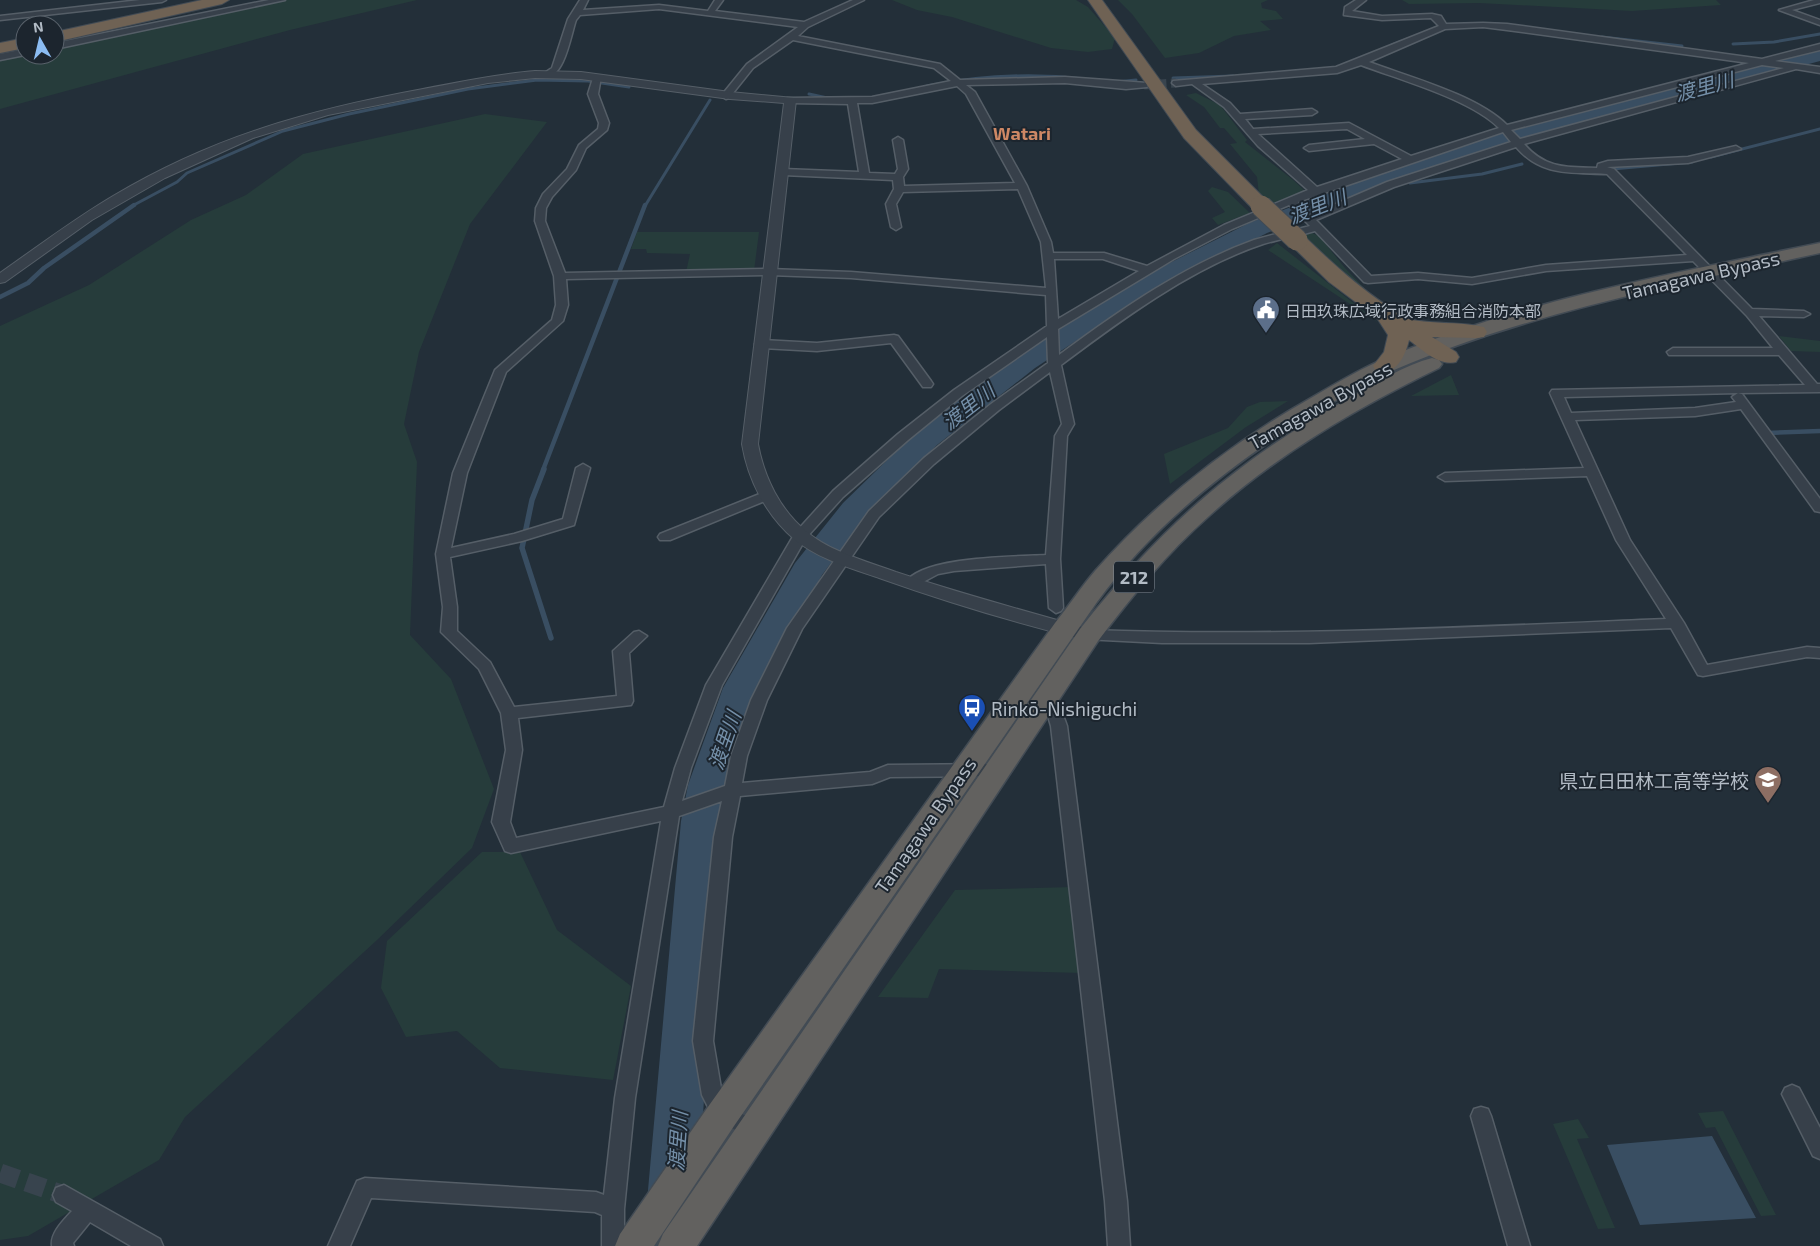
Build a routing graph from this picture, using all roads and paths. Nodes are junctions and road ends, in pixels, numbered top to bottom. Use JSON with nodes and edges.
{"nodes":[{"id":1,"x":162,"y":0,"type":"edge"},
{"id":2,"x":198,"y":0,"type":"edge"},
{"id":3,"x":222,"y":0,"type":"edge"},
{"id":4,"x":228,"y":0,"type":"edge"},
{"id":5,"x":282,"y":0,"type":"edge"},
{"id":6,"x":584,"y":0,"type":"edge"},
{"id":7,"x":719,"y":0,"type":"edge"},
{"id":8,"x":860,"y":0,"type":"edge"},
{"id":9,"x":1095,"y":0,"type":"edge"},
{"id":10,"x":1106,"y":0,"type":"edge"},
{"id":11,"x":1362,"y":0,"type":"edge"},
{"id":12,"x":1820,"y":1,"type":"edge"},
{"id":13,"x":183,"y":4,"type":"edge"},
{"id":14,"x":578,"y":13,"type":"junction"},
{"id":15,"x":710,"y":13,"type":"junction"},
{"id":16,"x":0,"y":18,"type":"edge"},
{"id":17,"x":1820,"y":23,"type":"edge"},
{"id":18,"x":805,"y":25,"type":"junction"},
{"id":19,"x":1442,"y":25,"type":"junction"},
{"id":20,"x":65,"y":29,"type":"edge"},
{"id":21,"x":65,"y":29,"type":"edge"},
{"id":22,"x":65,"y":34,"type":"edge"},
{"id":23,"x":791,"y":37,"type":"junction"},
{"id":24,"x":15,"y":39,"type":"edge"},
{"id":25,"x":0,"y":42,"type":"edge"},
{"id":26,"x":65,"y":44,"type":"edge"},
{"id":27,"x":15,"y":45,"type":"edge"},
{"id":28,"x":1820,"y":47,"type":"edge"},
{"id":29,"x":0,"y":48,"type":"edge"},
{"id":30,"x":15,"y":54,"type":"edge"},
{"id":31,"x":0,"y":58,"type":"edge"},
{"id":32,"x":1820,"y":60,"type":"edge"},
{"id":33,"x":1765,"y":61,"type":"junction"},
{"id":34,"x":1361,"y":62,"type":"junction"},
{"id":35,"x":1798,"y":66,"type":"junction"},
{"id":36,"x":1820,"y":70,"type":"edge"},
{"id":37,"x":548,"y":74,"type":"junction"},
{"id":38,"x":595,"y":80,"type":"junction"},
{"id":39,"x":955,"y":81,"type":"junction"},
{"id":40,"x":1194,"y":82,"type":"junction"},
{"id":41,"x":1176,"y":83,"type":"tunnel mouth"},
{"id":42,"x":1144,"y":85,"type":"tunnel mouth"},
{"id":43,"x":1644,"y":93,"type":"junction"},
{"id":44,"x":726,"y":96,"type":"junction"},
{"id":45,"x":790,"y":100,"type":"junction"},
{"id":46,"x":852,"y":102,"type":"junction"},
{"id":47,"x":1666,"y":103,"type":"junction"},
{"id":48,"x":1312,"y":112,"type":"dead end"},
{"id":49,"x":1238,"y":117,"type":"junction"},
{"id":50,"x":1506,"y":128,"type":"junction"},
{"id":51,"x":1250,"y":132,"type":"junction"},
{"id":52,"x":898,"y":140,"type":"dead end"},
{"id":53,"x":1373,"y":141,"type":"junction"},
{"id":54,"x":1518,"y":141,"type":"junction"},
{"id":55,"x":1309,"y":148,"type":"dead end"},
{"id":56,"x":1736,"y":149,"type":"dead end"},
{"id":57,"x":1408,"y":159,"type":"junction"},
{"id":58,"x":1604,"y":170,"type":"junction"},
{"id":59,"x":782,"y":172,"type":"junction"},
{"id":60,"x":865,"y":176,"type":"junction"},
{"id":61,"x":898,"y":177,"type":"junction"},
{"id":62,"x":1022,"y":186,"type":"junction"},
{"id":63,"x":899,"y":189,"type":"junction"},
{"id":64,"x":1315,"y":190,"type":"junction"},
{"id":65,"x":1247,"y":192,"type":"junction"},
{"id":66,"x":1291,"y":201,"type":"junction"},
{"id":67,"x":1312,"y":224,"type":"junction"},
{"id":68,"x":896,"y":227,"type":"dead end"},
{"id":69,"x":1820,"y":248,"type":"edge"},
{"id":70,"x":1048,"y":256,"type":"junction"},
{"id":71,"x":1820,"y":260,"type":"edge"},
{"id":72,"x":1148,"y":270,"type":"junction"},
{"id":73,"x":1709,"y":271,"type":"junction"},
{"id":74,"x":769,"y":272,"type":"junction"},
{"id":75,"x":560,"y":276,"type":"junction"},
{"id":76,"x":0,"y":280,"type":"edge"},
{"id":77,"x":1052,"y":292,"type":"junction"},
{"id":78,"x":1750,"y":312,"type":"junction"},
{"id":79,"x":1384,"y":314,"type":"junction"},
{"id":80,"x":1804,"y":314,"type":"dead end"},
{"id":81,"x":1052,"y":328,"type":"junction"},
{"id":82,"x":1476,"y":332,"type":"junction"},
{"id":83,"x":761,"y":344,"type":"junction"},
{"id":84,"x":1782,"y":351,"type":"junction"},
{"id":85,"x":1442,"y":352,"type":"junction"},
{"id":86,"x":1673,"y":352,"type":"dead end"},
{"id":87,"x":1054,"y":360,"type":"junction"},
{"id":88,"x":1384,"y":366,"type":"junction"},
{"id":89,"x":927,"y":384,"type":"dead end"},
{"id":90,"x":1817,"y":388,"type":"edge"},
{"id":91,"x":1733,"y":390,"type":"junction"},
{"id":92,"x":1743,"y":405,"type":"junction"},
{"id":93,"x":1567,"y":416,"type":"junction"},
{"id":94,"x":583,"y":468,"type":"dead end"},
{"id":95,"x":1592,"y":472,"type":"junction"},
{"id":96,"x":1446,"y":477,"type":"dead end"},
{"id":97,"x":767,"y":495,"type":"junction"},
{"id":98,"x":1820,"y":508,"type":"edge"},
{"id":99,"x":800,"y":536,"type":"junction"},
{"id":100,"x":664,"y":537,"type":"dead end"},
{"id":101,"x":443,"y":554,"type":"junction"},
{"id":102,"x":842,"y":559,"type":"junction"},
{"id":103,"x":1053,"y":559,"type":"junction"},
{"id":104,"x":912,"y":583,"type":"junction"},
{"id":105,"x":1060,"y":618,"type":"junction"},
{"id":106,"x":1676,"y":623,"type":"junction"},
{"id":107,"x":1089,"y":635,"type":"junction"},
{"id":108,"x":639,"y":636,"type":"dead end"},
{"id":109,"x":1820,"y":653,"type":"edge"},
{"id":110,"x":1045,"y":703,"type":"junction"},
{"id":111,"x":509,"y":712,"type":"junction"},
{"id":112,"x":997,"y":770,"type":"junction"},
{"id":113,"x":963,"y":771,"type":"junction"},
{"id":114,"x":733,"y":790,"type":"junction"},
{"id":115,"x":671,"y":812,"type":"junction"},
{"id":116,"x":1792,"y":1094,"type":"dead end"},
{"id":117,"x":722,"y":1115,"type":"junction"},
{"id":118,"x":1481,"y":1116,"type":"dead end"},
{"id":119,"x":755,"y":1129,"type":"junction"},
{"id":120,"x":1820,"y":1149,"type":"edge"},
{"id":121,"x":64,"y":1195,"type":"tunnel mouth"},
{"id":122,"x":87,"y":1208,"type":"junction"},
{"id":123,"x":613,"y":1209,"type":"junction"},
{"id":124,"x":697,"y":1230,"type":"edge"},
{"id":125,"x":63,"y":1246,"type":"edge"},
{"id":126,"x":152,"y":1246,"type":"edge"},
{"id":127,"x":340,"y":1246,"type":"edge"},
{"id":128,"x":613,"y":1246,"type":"edge"},
{"id":129,"x":633,"y":1246,"type":"edge"},
{"id":130,"x":676,"y":1246,"type":"edge"},
{"id":131,"x":1119,"y":1246,"type":"edge"},
{"id":132,"x":1519,"y":1246,"type":"edge"}],
"edges":[{"from":1,"to":16,"type":"street"},
{"from":2,"to":20,"type":"highway"},
{"from":3,"to":13,"type":"highway"},
{"from":4,"to":13,"type":"highway"},
{"from":5,"to":26,"type":"street"},
{"from":6,"to":14,"type":"street"},
{"from":7,"to":15,"type":"street"},
{"from":8,"to":18,"type":"street"},
{"from":9,"to":65,"type":"highway"},
{"from":10,"to":65,"type":"highway"},
{"from":11,"to":19,"type":"street"},
{"from":12,"to":17,"type":"street"},
{"from":13,"to":21,"type":"highway"},
{"from":13,"to":22,"type":"highway"},
{"from":14,"to":15,"type":"street"},
{"from":14,"to":37,"type":"street"},
{"from":15,"to":18,"type":"street"},
{"from":18,"to":23,"type":"street"},
{"from":19,"to":33,"type":"street"},
{"from":19,"to":34,"type":"street"},
{"from":23,"to":39,"type":"street"},
{"from":23,"to":44,"type":"street"},
{"from":24,"to":25,"type":"highway"},
{"from":27,"to":29,"type":"highway"},
{"from":28,"to":33,"type":"street"},
{"from":30,"to":31,"type":"street"},
{"from":32,"to":35,"type":"street"},
{"from":33,"to":35,"type":"street"},
{"from":33,"to":43,"type":"street"},
{"from":34,"to":40,"type":"street"},
{"from":34,"to":50,"type":"street"},
{"from":35,"to":36,"type":"street"},
{"from":35,"to":47,"type":"street"},
{"from":37,"to":38,"type":"street"},
{"from":37,"to":76,"type":"street"},
{"from":38,"to":44,"type":"street"},
{"from":38,"to":75,"type":"street"},
{"from":39,"to":42,"type":"street"},
{"from":39,"to":46,"type":"street"},
{"from":39,"to":62,"type":"street"},
{"from":40,"to":41,"type":"street"},
{"from":40,"to":49,"type":"street"},
{"from":43,"to":47,"type":"street"},
{"from":43,"to":50,"type":"street"},
{"from":44,"to":45,"type":"street"},
{"from":45,"to":46,"type":"street"},
{"from":45,"to":59,"type":"street"},
{"from":46,"to":60,"type":"street"},
{"from":47,"to":54,"type":"street"},
{"from":48,"to":49,"type":"street"},
{"from":49,"to":51,"type":"street"},
{"from":50,"to":54,"type":"street"},
{"from":50,"to":57,"type":"street"},
{"from":51,"to":53,"type":"street"},
{"from":51,"to":64,"type":"street"},
{"from":52,"to":61,"type":"street"},
{"from":53,"to":55,"type":"street"},
{"from":53,"to":57,"type":"street"},
{"from":54,"to":58,"type":"street"},
{"from":54,"to":67,"type":"street"},
{"from":56,"to":58,"type":"street"},
{"from":57,"to":64,"type":"street"},
{"from":58,"to":73,"type":"street"},
{"from":59,"to":60,"type":"street"},
{"from":59,"to":74,"type":"street"},
{"from":60,"to":61,"type":"street"},
{"from":61,"to":63,"type":"street"},
{"from":62,"to":63,"type":"street"},
{"from":62,"to":70,"type":"street"},
{"from":63,"to":68,"type":"street"},
{"from":64,"to":66,"type":"street"},
{"from":65,"to":79,"type":"highway","bridge":true},
{"from":66,"to":67,"type":"street"},
{"from":66,"to":72,"type":"street"},
{"from":67,"to":73,"type":"street"},
{"from":67,"to":87,"type":"street"},
{"from":69,"to":73,"type":"highway","name":"Tamagawa Bypass","number":"212"},
{"from":70,"to":72,"type":"street"},
{"from":70,"to":77,"type":"street"},
{"from":71,"to":73,"type":"highway","name":"Tamagawa Bypass","number":"212"},
{"from":72,"to":81,"type":"street"},
{"from":73,"to":78,"type":"street"},
{"from":73,"to":82,"type":"highway","name":"Tamagawa Bypass","number":"212"},
{"from":73,"to":85,"type":"highway","name":"Tamagawa Bypass","number":"212"},
{"from":74,"to":75,"type":"street"},
{"from":74,"to":77,"type":"street"},
{"from":74,"to":83,"type":"street"},
{"from":75,"to":101,"type":"street"},
{"from":77,"to":81,"type":"street"},
{"from":78,"to":80,"type":"street"},
{"from":78,"to":84,"type":"street"},
{"from":79,"to":82,"type":"highway"},
{"from":79,"to":85,"type":"highway"},
{"from":79,"to":88,"type":"highway"},
{"from":81,"to":87,"type":"street"},
{"from":81,"to":99,"type":"street"},
{"from":82,"to":85,"type":"highway","name":"Tamagawa Bypass","number":"212"},
{"from":83,"to":89,"type":"street"},
{"from":83,"to":97,"type":"street"},
{"from":84,"to":86,"type":"street"},
{"from":84,"to":90,"type":"street"},
{"from":85,"to":88,"type":"highway","name":"Tamagawa Bypass","number":"212"},
{"from":85,"to":107,"type":"highway","name":"Tamagawa Bypass","number":"212"},
{"from":87,"to":102,"type":"street"},
{"from":87,"to":103,"type":"street"},
{"from":88,"to":105,"type":"highway","name":"Tamagawa Bypass","number":"212"},
{"from":90,"to":91,"type":"street"},
{"from":91,"to":92,"type":"street"},
{"from":91,"to":93,"type":"street"},
{"from":92,"to":93,"type":"street"},
{"from":92,"to":98,"type":"street"},
{"from":93,"to":95,"type":"street"},
{"from":94,"to":101,"type":"street"},
{"from":95,"to":96,"type":"street"},
{"from":95,"to":106,"type":"street"},
{"from":97,"to":99,"type":"street"},
{"from":97,"to":100,"type":"street"},
{"from":99,"to":102,"type":"street"},
{"from":99,"to":115,"type":"street"},
{"from":101,"to":111,"type":"street"},
{"from":102,"to":104,"type":"street"},
{"from":102,"to":114,"type":"street"},
{"from":103,"to":104,"type":"street"},
{"from":103,"to":105,"type":"street"},
{"from":104,"to":105,"type":"street"},
{"from":105,"to":107,"type":"street"},
{"from":105,"to":113,"type":"highway","name":"Tamagawa Bypass","number":"212"},
{"from":106,"to":107,"type":"street"},
{"from":106,"to":109,"type":"street"},
{"from":107,"to":110,"type":"highway","name":"Tamagawa Bypass","number":"212"},
{"from":108,"to":111,"type":"street"},
{"from":110,"to":112,"type":"highway","name":"Tamagawa Bypass","number":"212"},
{"from":110,"to":131,"type":"street"},
{"from":111,"to":115,"type":"street"},
{"from":112,"to":113,"type":"street"},
{"from":112,"to":119,"type":"highway","name":"Tamagawa Bypass","number":"212"},
{"from":113,"to":114,"type":"street"},
{"from":113,"to":117,"type":"highway","name":"Tamagawa Bypass","number":"212"},
{"from":114,"to":115,"type":"street"},
{"from":114,"to":117,"type":"street"},
{"from":115,"to":123,"type":"street"},
{"from":116,"to":120,"type":"street"},
{"from":117,"to":119,"type":"street"},
{"from":117,"to":129,"type":"highway","name":"Tamagawa Bypass","number":"212"},
{"from":118,"to":132,"type":"street"},
{"from":119,"to":124,"type":"highway","name":"Tamagawa Bypass","number":"212"},
{"from":121,"to":122,"type":"street"},
{"from":122,"to":125,"type":"street"},
{"from":122,"to":126,"type":"street"},
{"from":123,"to":127,"type":"street"},
{"from":123,"to":128,"type":"street"},
{"from":124,"to":130,"type":"highway","name":"Tamagawa Bypass","number":"212"}]}
